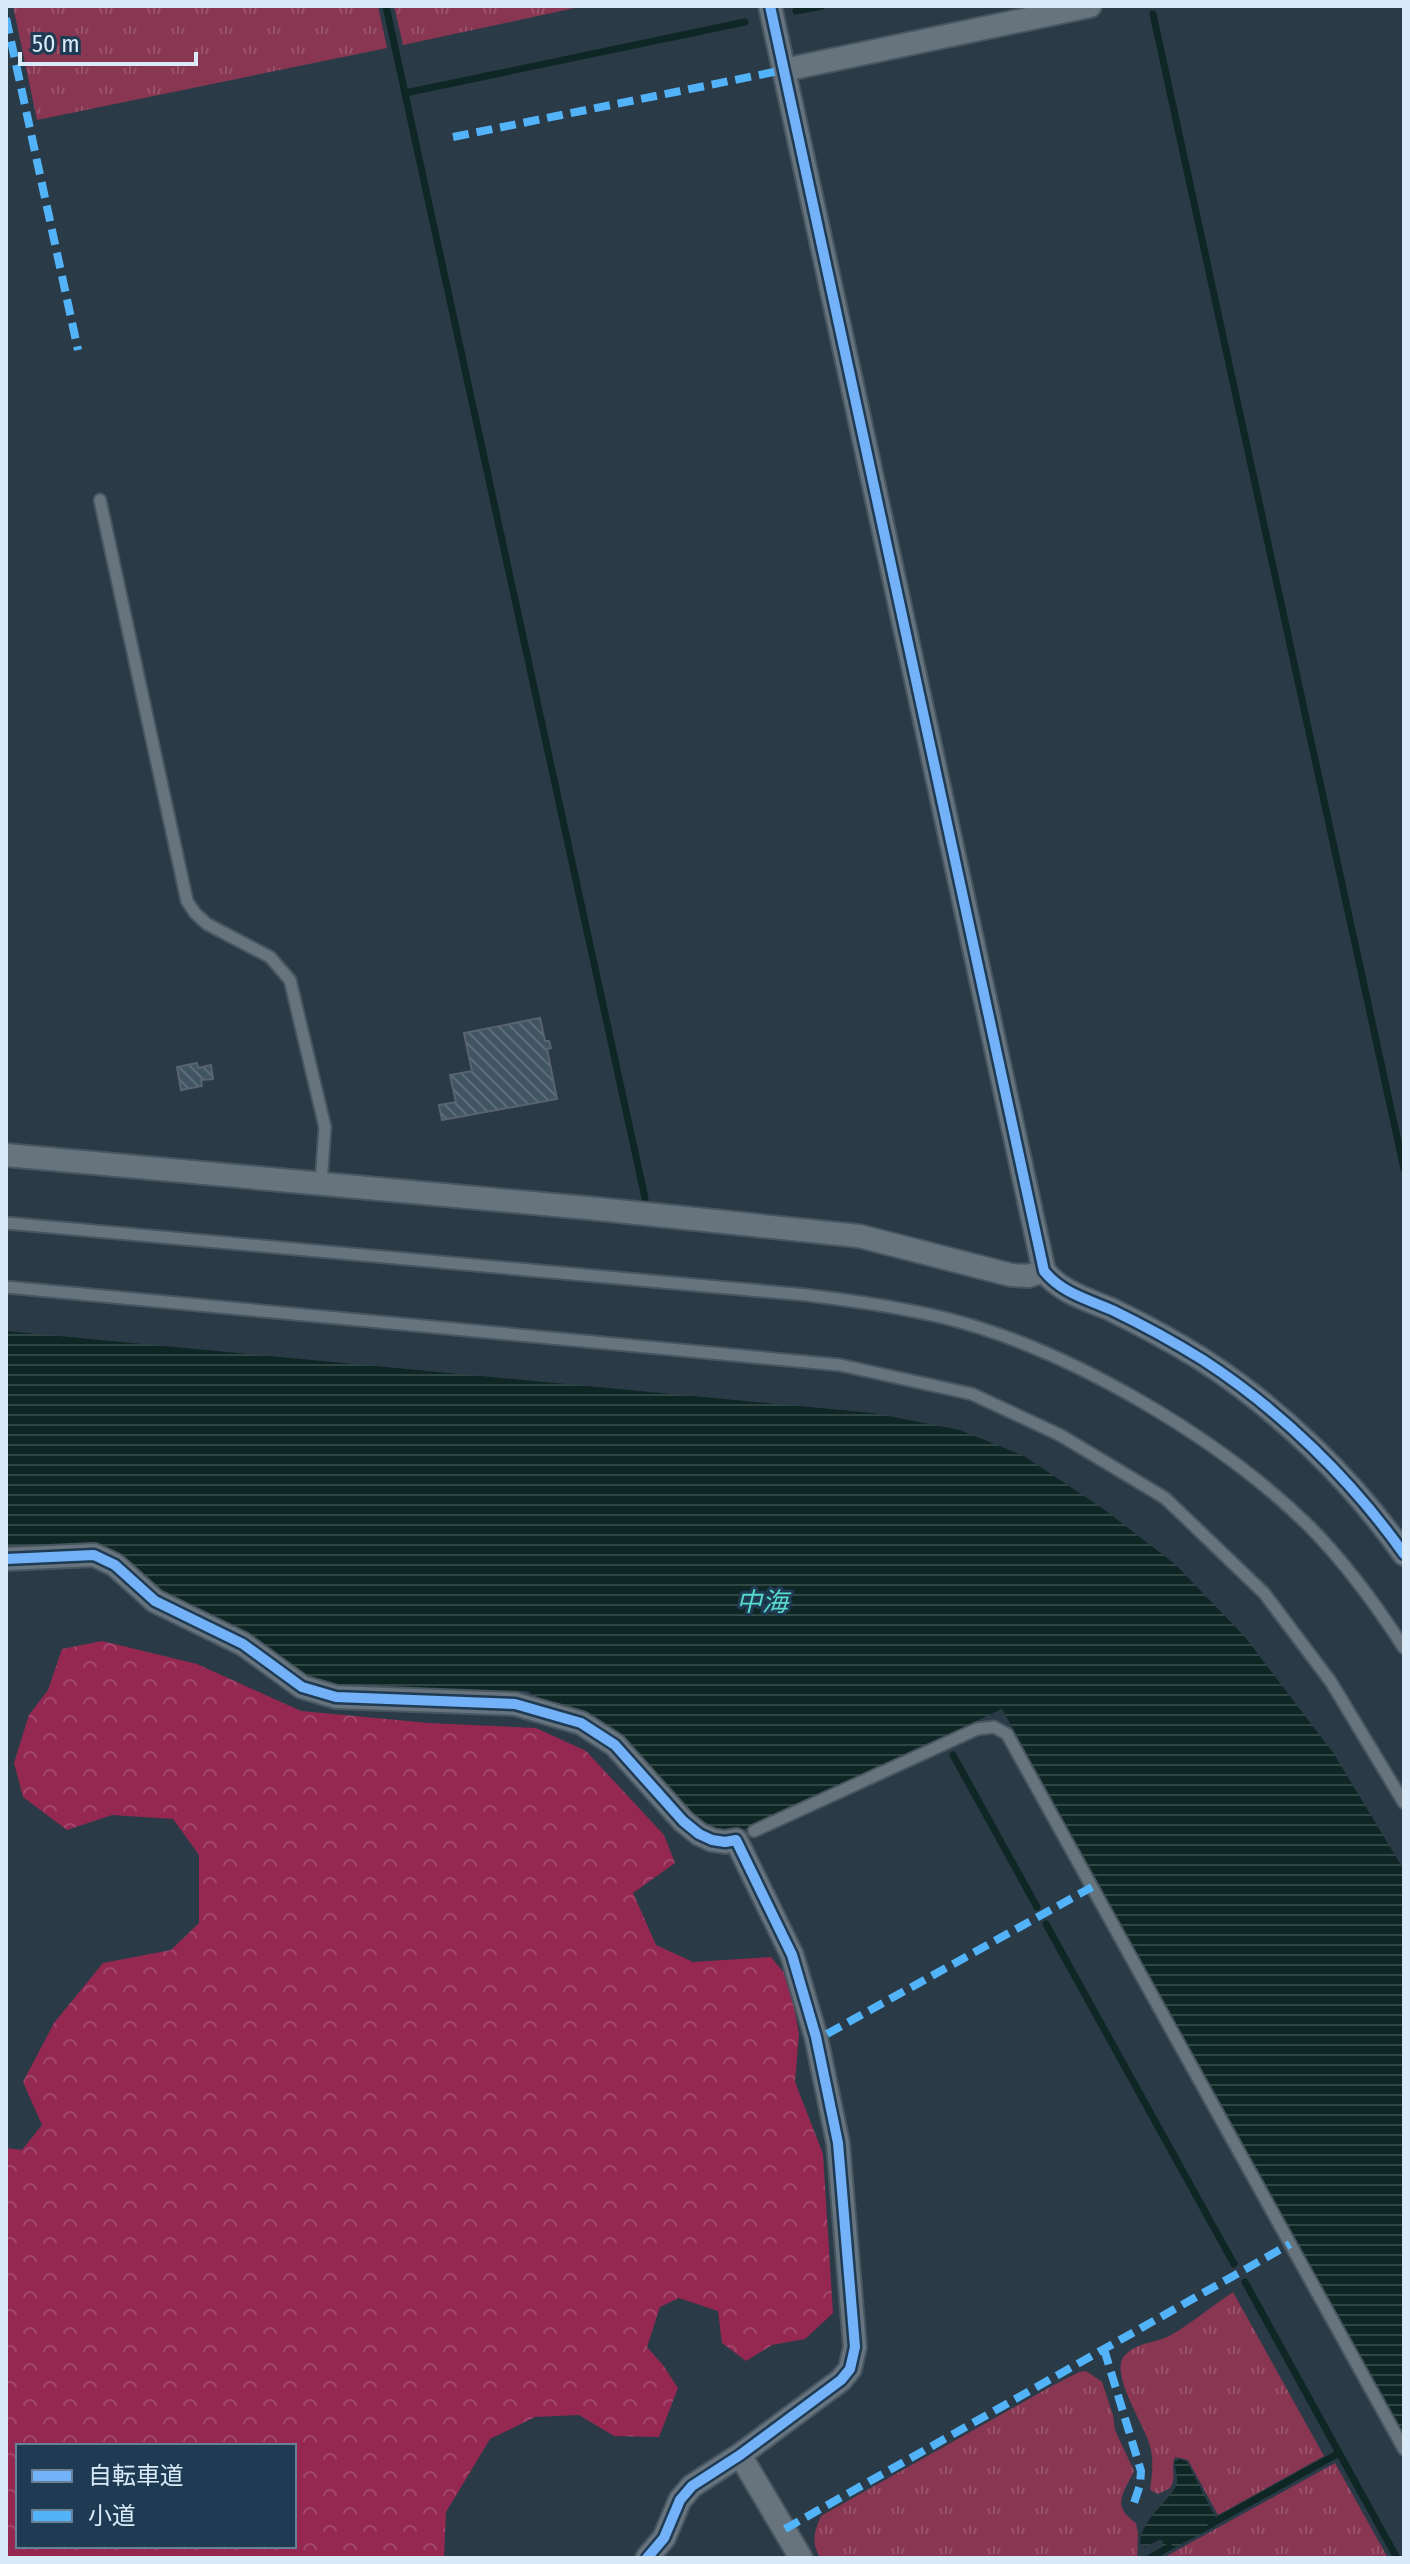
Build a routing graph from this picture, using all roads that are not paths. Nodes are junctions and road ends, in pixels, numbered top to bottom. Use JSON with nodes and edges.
{"nodes":[{"id":1,"x":770,"y":6,"type":"edge"},
{"id":2,"x":1090,"y":6,"type":"edge"},
{"id":3,"x":784,"y":70,"type":"junction"},
{"id":4,"x":100,"y":500,"type":"dead end"},
{"id":5,"x":6,"y":1155,"type":"edge"},
{"id":6,"x":321,"y":1184,"type":"junction"},
{"id":7,"x":6,"y":1223,"type":"edge"},
{"id":8,"x":1044,"y":1271,"type":"junction"},
{"id":9,"x":6,"y":1287,"type":"edge"},
{"id":10,"x":1404,"y":1554,"type":"edge"},
{"id":11,"x":6,"y":1559,"type":"edge"},
{"id":12,"x":1404,"y":1648,"type":"edge"},
{"id":13,"x":1404,"y":1777,"type":"edge"},
{"id":14,"x":1393,"y":1785,"type":"junction"},
{"id":15,"x":1404,"y":1803,"type":"edge"},
{"id":16,"x":745,"y":1835,"type":"junction"},
{"id":17,"x":1404,"y":2449,"type":"edge"},
{"id":18,"x":740,"y":2455,"type":"junction"},
{"id":19,"x":647,"y":2558,"type":"edge"},
{"id":20,"x":801,"y":2558,"type":"edge"}],
"edges":[{"from":1,"to":3,"type":"street"},
{"from":2,"to":3,"type":"street"},
{"from":3,"to":8,"type":"street"},
{"from":4,"to":6,"type":"lane"},
{"from":5,"to":6,"type":"street"},
{"from":6,"to":8,"type":"street"},
{"from":7,"to":12,"type":"lane"},
{"from":8,"to":10,"type":"street"},
{"from":9,"to":14,"type":"lane"},
{"from":11,"to":16,"type":"street"},
{"from":13,"to":14,"type":"lane"},
{"from":14,"to":15,"type":"lane"},
{"from":16,"to":17,"type":"lane"},
{"from":16,"to":18,"type":"street"},
{"from":18,"to":19,"type":"street"},
{"from":18,"to":20,"type":"street"}]}
